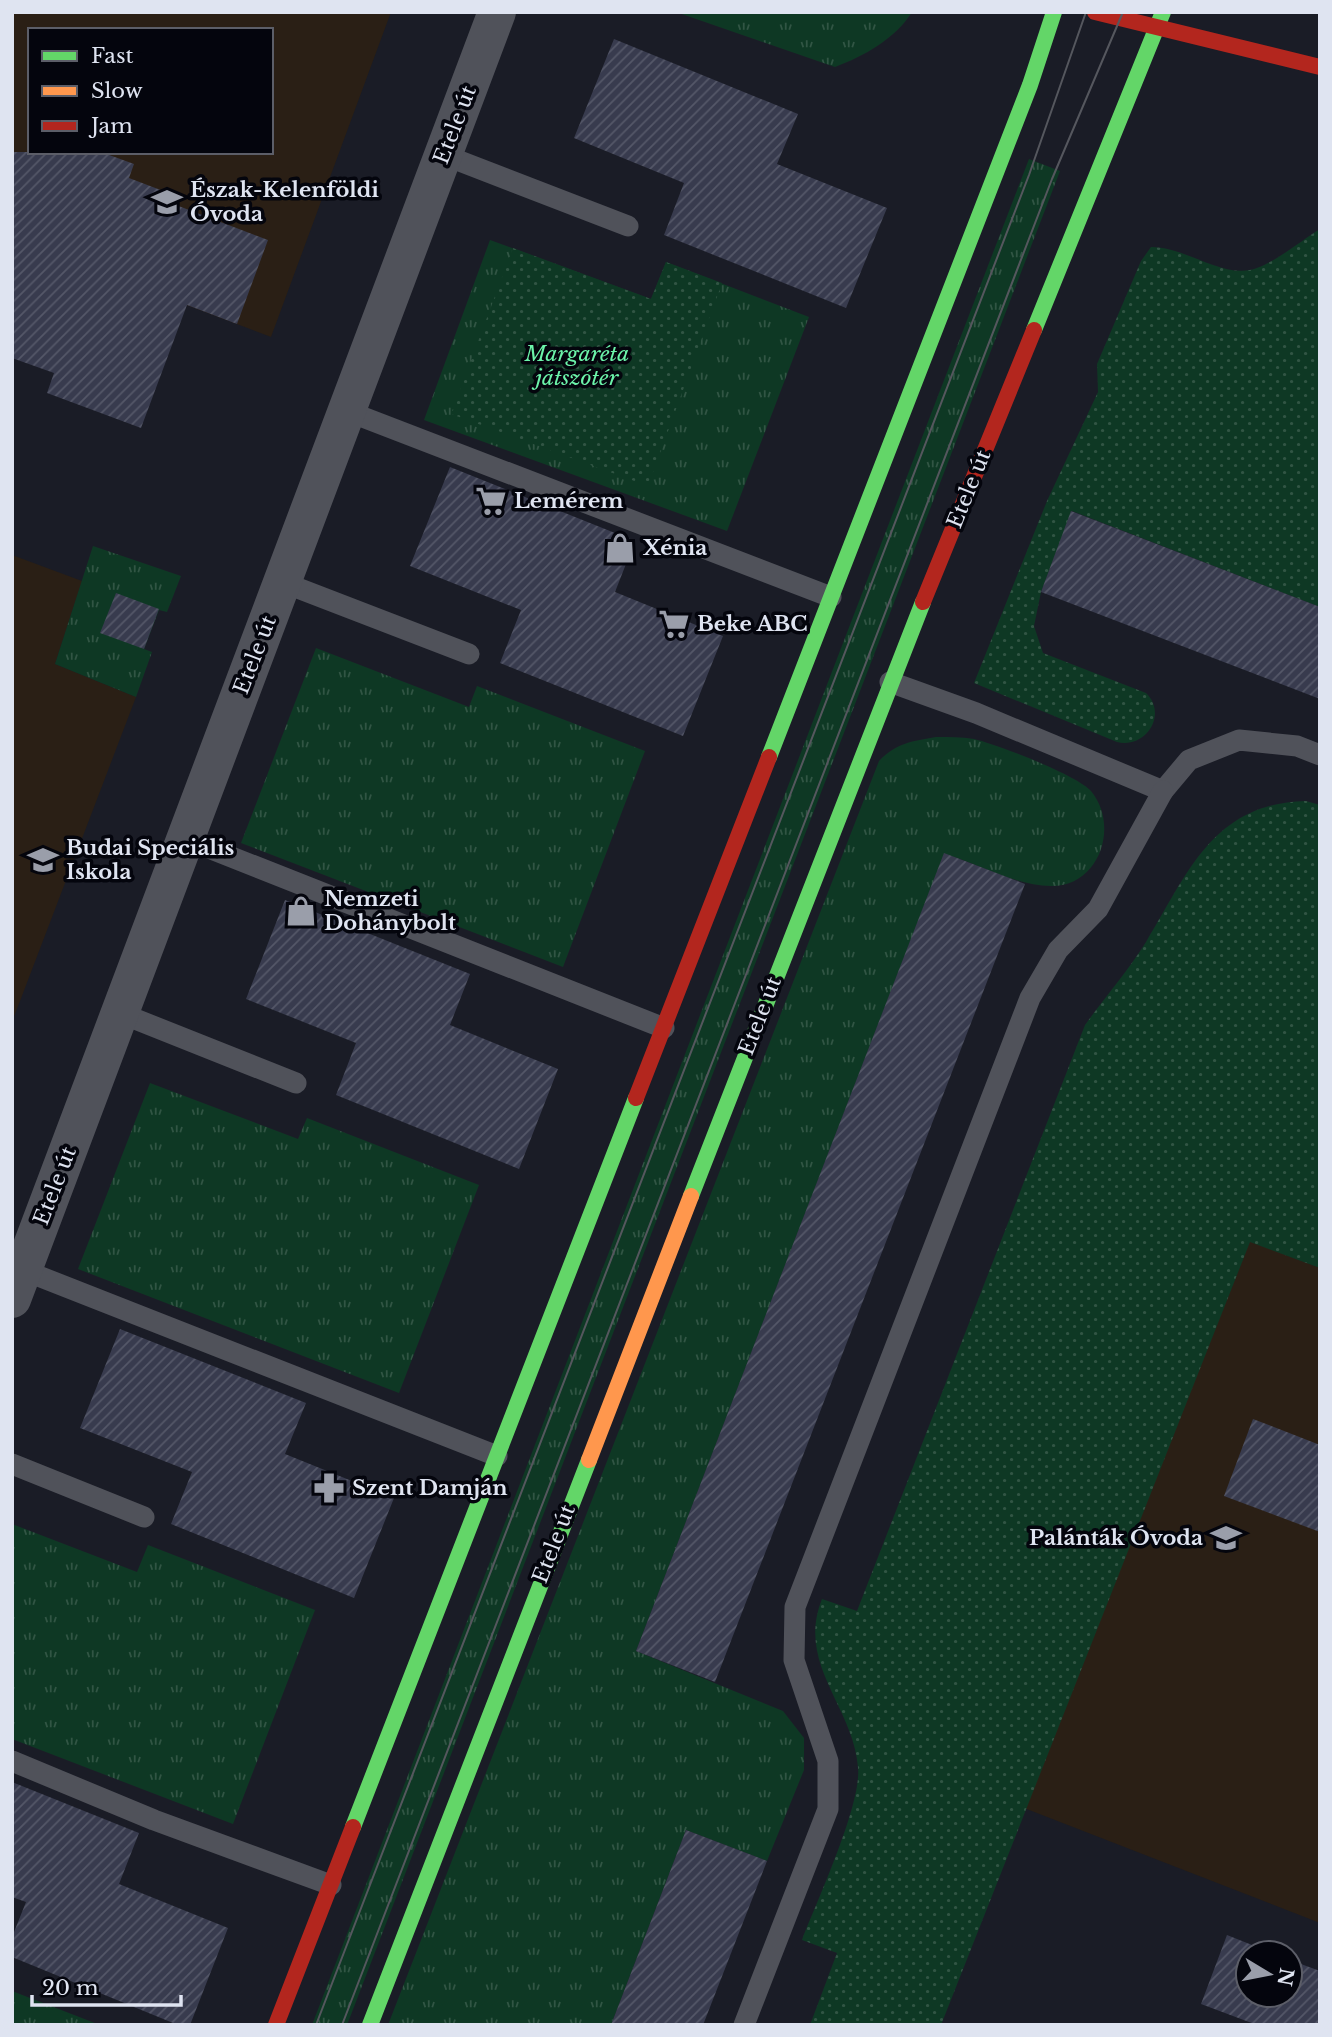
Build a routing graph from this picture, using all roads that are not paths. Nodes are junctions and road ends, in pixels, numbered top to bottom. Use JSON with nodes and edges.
{"nodes":[{"id":1,"x":497,"y":12,"type":"edge"},
{"id":2,"x":1054,"y":12,"type":"edge"},
{"id":3,"x":1095,"y":12,"type":"edge"},
{"id":4,"x":1163,"y":12,"type":"edge"},
{"id":5,"x":1157,"y":28,"type":"junction"},
{"id":6,"x":1320,"y":67,"type":"edge"},
{"id":7,"x":444,"y":155,"type":"junction"},
{"id":8,"x":628,"y":226,"type":"dead end"},
{"id":9,"x":347,"y":411,"type":"junction"},
{"id":10,"x":282,"y":582,"type":"junction"},
{"id":11,"x":831,"y":597,"type":"junction"},
{"id":12,"x":469,"y":654,"type":"dead end"},
{"id":13,"x":890,"y":681,"type":"junction"},
{"id":14,"x":1320,"y":755,"type":"edge"},
{"id":15,"x":1163,"y":791,"type":"junction"},
{"id":16,"x":186,"y":839,"type":"junction"},
{"id":17,"x":120,"y":1013,"type":"junction"},
{"id":18,"x":663,"y":1028,"type":"junction"},
{"id":19,"x":296,"y":1083,"type":"dead end"},
{"id":20,"x":18,"y":1284,"type":"edge"},
{"id":21,"x":497,"y":1456,"type":"junction"},
{"id":22,"x":12,"y":1464,"type":"edge"},
{"id":23,"x":144,"y":1517,"type":"dead end"},
{"id":24,"x":12,"y":1761,"type":"edge"},
{"id":25,"x":331,"y":1885,"type":"junction"},
{"id":26,"x":276,"y":2025,"type":"edge"},
{"id":27,"x":370,"y":2025,"type":"edge"},
{"id":28,"x":744,"y":2025,"type":"edge"}],
"edges":[{"from":1,"to":7,"type":"street","name":"Etele út"},
{"from":2,"to":11,"type":"main road"},
{"from":3,"to":5,"type":"main road"},
{"from":4,"to":5,"type":"main road","name":"Etele út"},
{"from":5,"to":6,"type":"main road"},
{"from":5,"to":13,"type":"main road","name":"Etele út"},
{"from":7,"to":8,"type":"lane"},
{"from":7,"to":9,"type":"street","name":"Etele út"},
{"from":9,"to":10,"type":"street","name":"Etele út"},
{"from":9,"to":11,"type":"lane"},
{"from":10,"to":12,"type":"lane"},
{"from":10,"to":16,"type":"street","name":"Etele út"},
{"from":11,"to":18,"type":"main road"},
{"from":13,"to":15,"type":"lane"},
{"from":13,"to":27,"type":"main road","name":"Etele út"},
{"from":14,"to":15,"type":"lane"},
{"from":15,"to":28,"type":"lane"},
{"from":16,"to":17,"type":"street","name":"Etele út"},
{"from":16,"to":18,"type":"lane"},
{"from":17,"to":19,"type":"lane"},
{"from":17,"to":20,"type":"street","name":"Etele út"},
{"from":18,"to":21,"type":"main road"},
{"from":20,"to":21,"type":"lane"},
{"from":21,"to":25,"type":"main road"},
{"from":22,"to":23,"type":"lane"},
{"from":24,"to":25,"type":"lane"},
{"from":25,"to":26,"type":"main road"}]}
